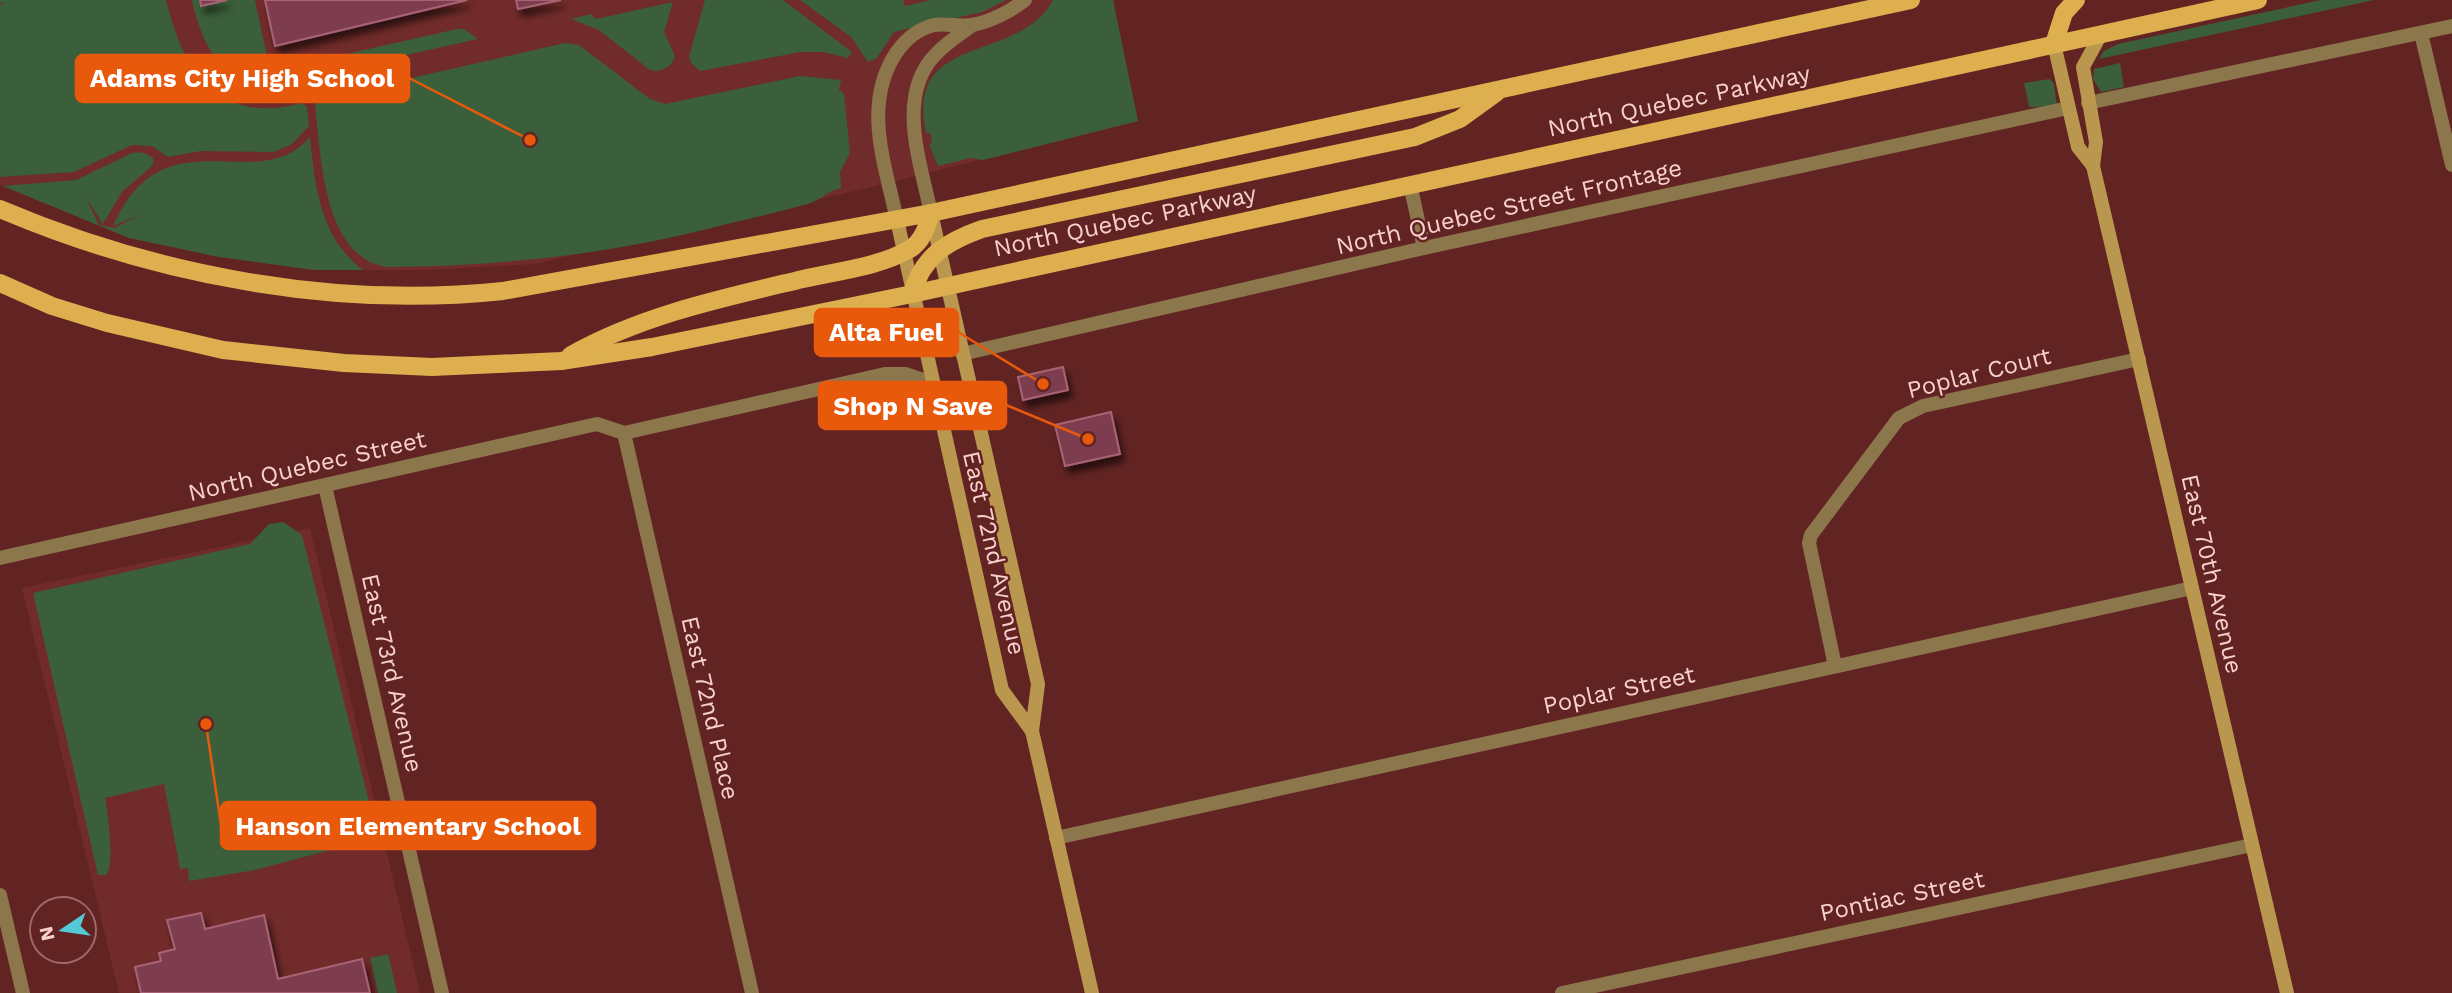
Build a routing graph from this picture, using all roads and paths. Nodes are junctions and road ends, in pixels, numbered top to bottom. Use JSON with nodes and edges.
{"nodes":[{"id":1,"x":1025,"y":0,"type":"edge"},
{"id":2,"x":1911,"y":0,"type":"edge"},
{"id":3,"x":2076,"y":0,"type":"edge"},
{"id":4,"x":2258,"y":0,"type":"edge"},
{"id":5,"x":972,"y":25,"type":"junction"},
{"id":6,"x":2452,"y":26,"type":"edge"},
{"id":7,"x":2421,"y":33,"type":"junction"},
{"id":8,"x":2101,"y":34,"type":"junction"},
{"id":9,"x":2054,"y":44,"type":"junction"},
{"id":10,"x":1499,"y":91,"type":"junction"},
{"id":11,"x":2088,"y":103,"type":"junction"},
{"id":12,"x":2068,"y":108,"type":"junction"},
{"id":13,"x":2452,"y":165,"type":"edge"},
{"id":14,"x":2093,"y":166,"type":"junction"},
{"id":15,"x":1410,"y":184,"type":"junction"},
{"id":16,"x":0,"y":209,"type":"edge"},
{"id":17,"x":932,"y":213,"type":"junction"},
{"id":18,"x":897,"y":220,"type":"junction"},
{"id":19,"x":1424,"y":248,"type":"junction"},
{"id":20,"x":939,"y":250,"type":"junction"},
{"id":21,"x":904,"y":252,"type":"junction"},
{"id":22,"x":0,"y":283,"type":"edge"},
{"id":23,"x":947,"y":285,"type":"junction"},
{"id":24,"x":912,"y":293,"type":"junction"},
{"id":25,"x":962,"y":354,"type":"junction"},
{"id":26,"x":2139,"y":359,"type":"junction"},
{"id":27,"x":562,"y":361,"type":"junction"},
{"id":28,"x":932,"y":383,"type":"junction"},
{"id":29,"x":624,"y":433,"type":"junction"},
{"id":30,"x":325,"y":486,"type":"junction"},
{"id":31,"x":0,"y":558,"type":"edge"},
{"id":32,"x":2192,"y":588,"type":"junction"},
{"id":33,"x":1835,"y":666,"type":"junction"},
{"id":34,"x":1032,"y":732,"type":"junction"},
{"id":35,"x":1056,"y":838,"type":"junction"},
{"id":36,"x":2252,"y":845,"type":"junction"},
{"id":37,"x":0,"y":895,"type":"edge"},
{"id":38,"x":23,"y":993,"type":"edge"},
{"id":39,"x":442,"y":993,"type":"edge"},
{"id":40,"x":752,"y":993,"type":"edge"},
{"id":41,"x":1092,"y":993,"type":"edge"},
{"id":42,"x":1562,"y":993,"type":"edge"},
{"id":43,"x":2287,"y":993,"type":"edge"}],
"edges":[{"from":1,"to":5,"type":"street","name":"East 72nd Avenue"},
{"from":2,"to":10,"type":"main road","name":"North Quebec Parkway"},
{"from":3,"to":9,"type":"main road"},
{"from":4,"to":8,"type":"main road","name":"North Quebec Parkway"},
{"from":5,"to":17,"type":"street","name":"East 72nd Avenue"},
{"from":5,"to":18,"type":"street","name":"East 72nd Avenue"},
{"from":6,"to":7,"type":"street"},
{"from":7,"to":11,"type":"street"},
{"from":7,"to":13,"type":"street"},
{"from":8,"to":9,"type":"main road","name":"North Quebec Parkway"},
{"from":8,"to":11,"type":"main road","name":"East 70th Avenue"},
{"from":9,"to":12,"type":"main road","name":"East 70th Avenue"},
{"from":9,"to":15,"type":"main road","name":"North Quebec Parkway"},
{"from":10,"to":17,"type":"main road","name":"North Quebec Parkway"},
{"from":10,"to":20,"type":"main road"},
{"from":11,"to":14,"type":"main road","name":"East 70th Avenue"},
{"from":12,"to":14,"type":"main road","name":"East 70th Avenue"},
{"from":12,"to":19,"type":"street","name":"North Quebec Street Frontage"},
{"from":14,"to":26,"type":"main road","name":"East 70th Avenue"},
{"from":15,"to":19,"type":"street"},
{"from":15,"to":23,"type":"main road","name":"North Quebec Parkway"},
{"from":16,"to":18,"type":"main road","name":"North Quebec Parkway"},
{"from":17,"to":18,"type":"main road","name":"North Quebec Parkway"},
{"from":17,"to":20,"type":"main road","name":"East 72nd Avenue"},
{"from":17,"to":21,"type":"main road"},
{"from":18,"to":21,"type":"main road","name":"East 72nd Avenue"},
{"from":19,"to":25,"type":"street","name":"North Quebec Street Frontage"},
{"from":20,"to":23,"type":"main road","name":"East 72nd Avenue"},
{"from":20,"to":24,"type":"main road"},
{"from":21,"to":24,"type":"main road","name":"East 72nd Avenue"},
{"from":21,"to":27,"type":"main road"},
{"from":22,"to":27,"type":"main road","name":"North Quebec Parkway"},
{"from":23,"to":24,"type":"main road","name":"North Quebec Parkway"},
{"from":23,"to":25,"type":"main road","name":"East 72nd Avenue"},
{"from":24,"to":27,"type":"main road","name":"North Quebec Parkway"},
{"from":24,"to":28,"type":"main road","name":"East 72nd Avenue"},
{"from":25,"to":34,"type":"main road","name":"East 72nd Avenue"},
{"from":26,"to":32,"type":"main road","name":"East 70th Avenue"},
{"from":26,"to":33,"type":"street","name":"Poplar Court"},
{"from":28,"to":29,"type":"street"},
{"from":28,"to":34,"type":"main road","name":"East 72nd Avenue"},
{"from":29,"to":30,"type":"street","name":"North Quebec Street"},
{"from":29,"to":40,"type":"street","name":"East 72nd Place"},
{"from":30,"to":31,"type":"street","name":"North Quebec Street"},
{"from":30,"to":39,"type":"street","name":"East 73rd Avenue"},
{"from":32,"to":33,"type":"street","name":"Poplar Street"},
{"from":32,"to":36,"type":"main road","name":"East 70th Avenue"},
{"from":33,"to":35,"type":"street","name":"Poplar Street"},
{"from":34,"to":35,"type":"main road","name":"East 72nd Avenue"},
{"from":35,"to":41,"type":"main road","name":"East 72nd Avenue"},
{"from":36,"to":42,"type":"street","name":"Pontiac Street"},
{"from":36,"to":43,"type":"main road","name":"East 70th Avenue"},
{"from":37,"to":38,"type":"street"}]}
